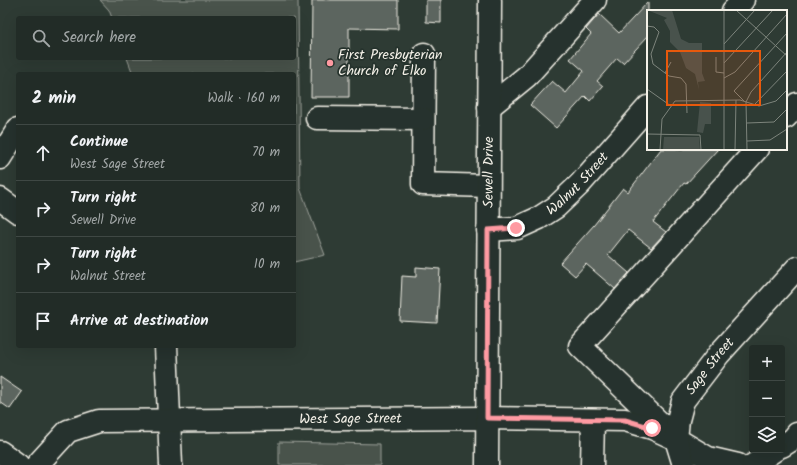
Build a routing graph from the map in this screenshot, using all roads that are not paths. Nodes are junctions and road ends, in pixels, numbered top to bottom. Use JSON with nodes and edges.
{"nodes":[{"id":1,"x":490,"y":0,"type":"edge"},
{"id":2,"x":595,"y":0,"type":"edge"},
{"id":3,"x":743,"y":0,"type":"edge"},
{"id":4,"x":734,"y":10,"type":"edge"},
{"id":5,"x":424,"y":54,"type":"dead end"},
{"id":6,"x":797,"y":104,"type":"edge"},
{"id":7,"x":489,"y":107,"type":"junction"},
{"id":8,"x":647,"y":108,"type":"edge"},
{"id":9,"x":787,"y":116,"type":"edge"},
{"id":10,"x":317,"y":118,"type":"dead end"},
{"id":11,"x":423,"y":119,"type":"junction"},
{"id":12,"x":16,"y":132,"type":"edge"},
{"id":13,"x":756,"y":150,"type":"edge"},
{"id":14,"x":0,"y":158,"type":"edge"},
{"id":15,"x":488,"y":186,"type":"junction"},
{"id":16,"x":0,"y":200,"type":"edge"},
{"id":17,"x":16,"y":211,"type":"edge"},
{"id":18,"x":488,"y":230,"type":"junction"},
{"id":19,"x":797,"y":268,"type":"edge"},
{"id":20,"x":166,"y":348,"type":"edge"},
{"id":21,"x":487,"y":418,"type":"junction"},
{"id":22,"x":168,"y":420,"type":"junction"},
{"id":23,"x":593,"y":420,"type":"junction"},
{"id":24,"x":797,"y":434,"type":"edge"},
{"id":25,"x":676,"y":439,"type":"junction"},
{"id":26,"x":785,"y":444,"type":"edge"},
{"id":27,"x":0,"y":452,"type":"edge"},
{"id":28,"x":770,"y":453,"type":"edge"},
{"id":29,"x":18,"y":465,"type":"edge"},
{"id":30,"x":37,"y":465,"type":"edge"},
{"id":31,"x":171,"y":465,"type":"edge"},
{"id":32,"x":487,"y":465,"type":"edge"},
{"id":33,"x":592,"y":465,"type":"edge"},
{"id":34,"x":684,"y":465,"type":"edge"},
{"id":35,"x":738,"y":465,"type":"edge"},
{"id":36,"x":752,"y":465,"type":"edge"}],
"edges":[{"from":1,"to":7,"type":"street","name":"Sewell Drive"},
{"from":2,"to":7,"type":"street"},
{"from":3,"to":4,"type":"street"},
{"from":5,"to":11,"type":"street"},
{"from":6,"to":9,"type":"street"},
{"from":7,"to":15,"type":"street","name":"Sewell Drive"},
{"from":8,"to":18,"type":"street","name":"Walnut Street"},
{"from":10,"to":11,"type":"street"},
{"from":11,"to":15,"type":"street"},
{"from":12,"to":14,"type":"street"},
{"from":13,"to":25,"type":"street"},
{"from":15,"to":18,"type":"street","name":"Sewell Drive"},
{"from":16,"to":17,"type":"street"},
{"from":18,"to":21,"type":"street","name":"Sewell Drive"},
{"from":19,"to":25,"type":"street","name":"Sage Street"},
{"from":20,"to":22,"type":"street"},
{"from":21,"to":22,"type":"street","name":"West Sage Street"},
{"from":21,"to":23,"type":"street","name":"West Sage Street"},
{"from":21,"to":32,"type":"street","name":"Sewell Drive"},
{"from":22,"to":30,"type":"street","name":"West Sage Street"},
{"from":22,"to":31,"type":"street"},
{"from":23,"to":25,"type":"street","name":"West Sage Street"},
{"from":23,"to":33,"type":"street"},
{"from":24,"to":26,"type":"street"},
{"from":25,"to":34,"type":"street"},
{"from":25,"to":35,"type":"street"},
{"from":27,"to":29,"type":"street"},
{"from":28,"to":36,"type":"street"}]}
